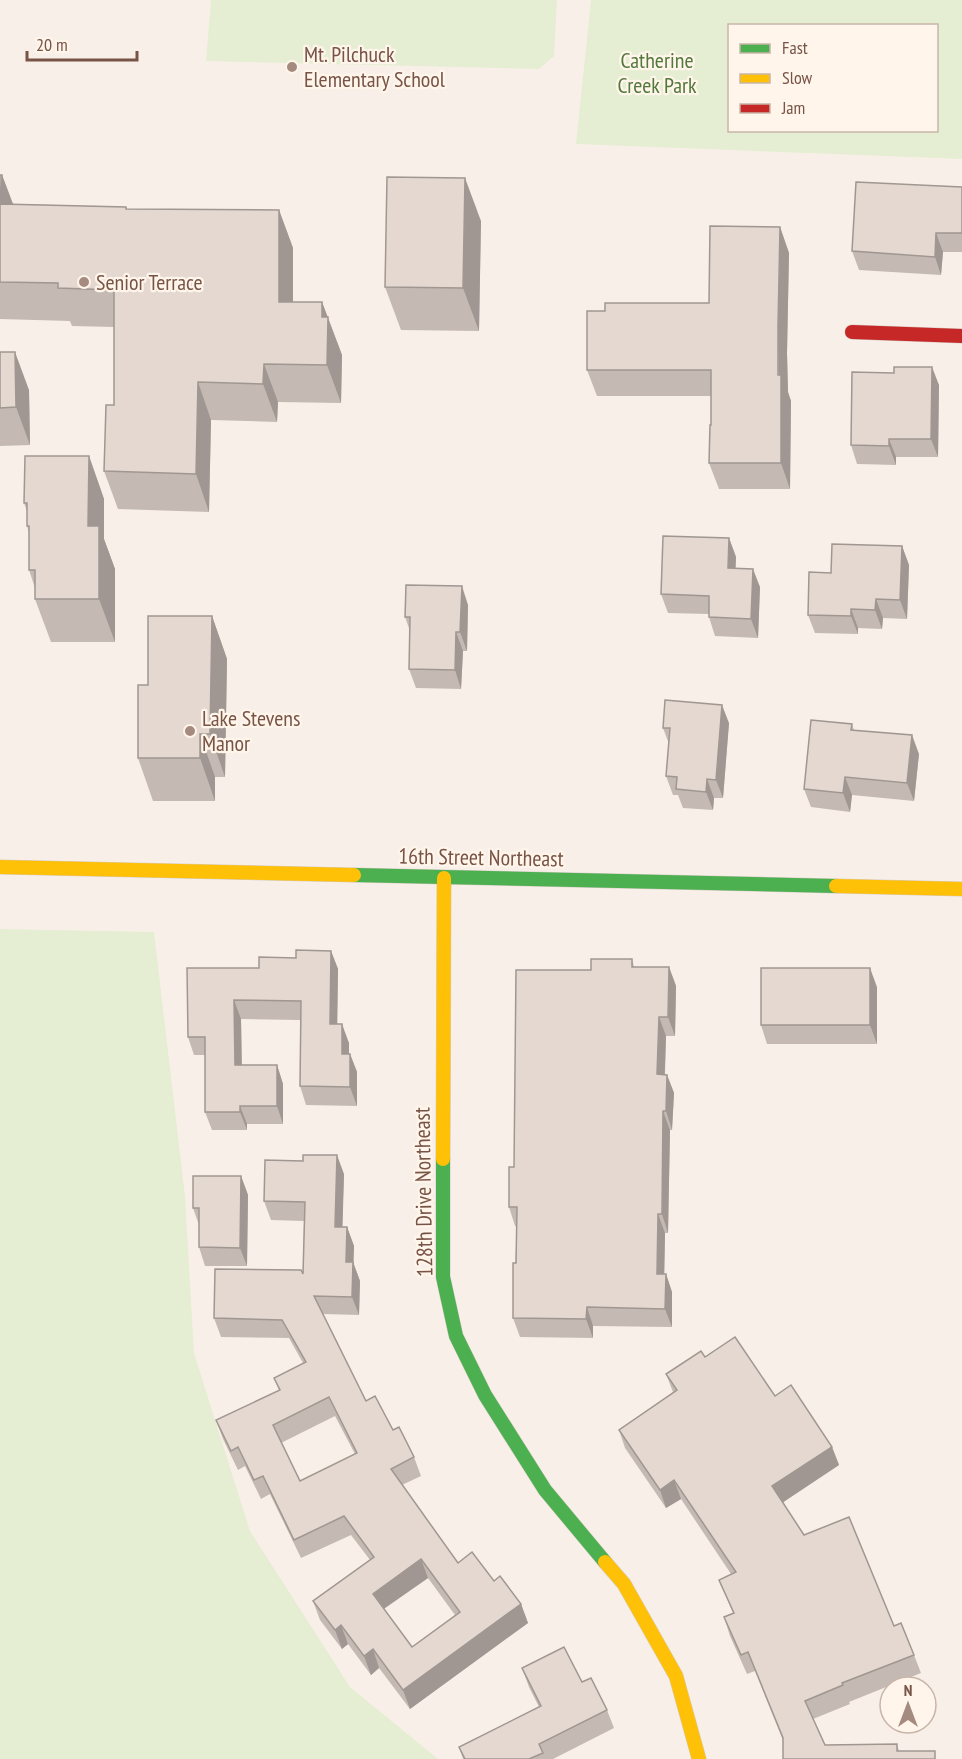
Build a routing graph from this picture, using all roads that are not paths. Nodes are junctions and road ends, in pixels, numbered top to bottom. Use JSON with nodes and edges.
{"nodes":[{"id":1,"x":852,"y":332,"type":"dead end"},
{"id":2,"x":962,"y":336,"type":"edge"},
{"id":3,"x":0,"y":867,"type":"edge"},
{"id":4,"x":444,"y":878,"type":"junction"},
{"id":5,"x":962,"y":889,"type":"edge"},
{"id":6,"x":699,"y":1759,"type":"edge"}],
"edges":[{"from":1,"to":2,"type":"street"},
{"from":3,"to":4,"type":"street","name":"16th Street Northeast"},
{"from":4,"to":5,"type":"street","name":"16th Street Northeast"},
{"from":4,"to":6,"type":"street","name":"128th Drive Northeast"}]}
